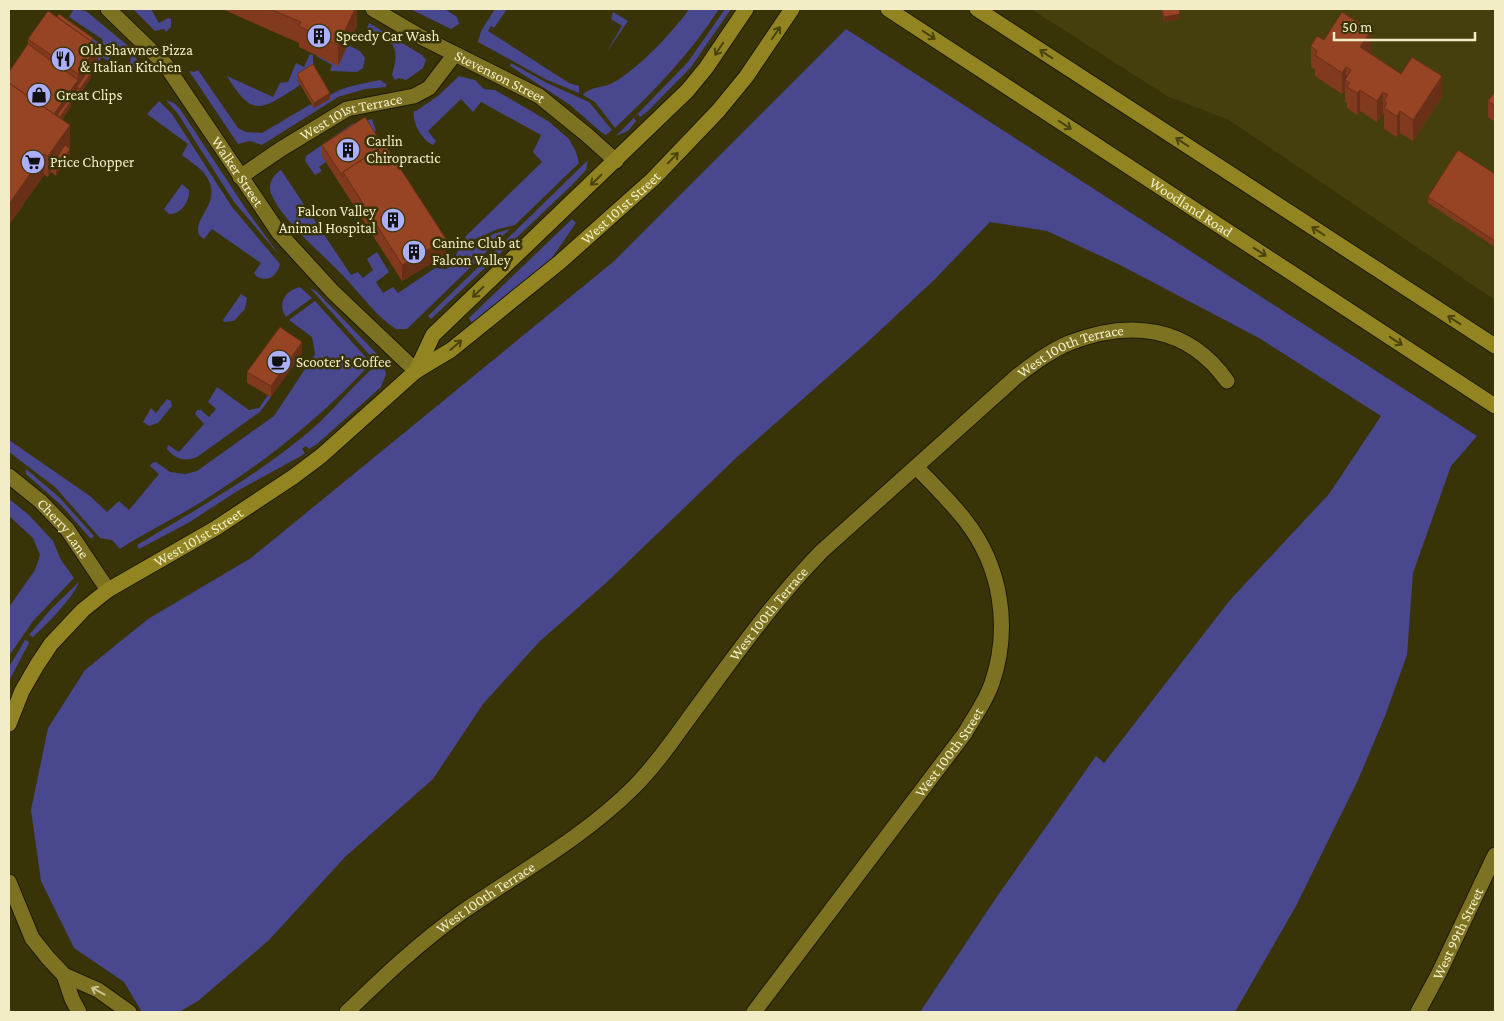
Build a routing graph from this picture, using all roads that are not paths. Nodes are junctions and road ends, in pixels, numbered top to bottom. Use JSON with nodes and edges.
{"nodes":[{"id":1,"x":108,"y":9,"type":"edge"},
{"id":2,"x":373,"y":9,"type":"edge"},
{"id":3,"x":746,"y":9,"type":"edge"},
{"id":4,"x":792,"y":9,"type":"edge"},
{"id":5,"x":888,"y":9,"type":"edge"},
{"id":6,"x":977,"y":9,"type":"edge"},
{"id":7,"x":455,"y":54,"type":"junction"},
{"id":8,"x":616,"y":161,"type":"junction"},
{"id":9,"x":240,"y":177,"type":"junction"},
{"id":10,"x":1495,"y":346,"type":"edge"},
{"id":11,"x":416,"y":372,"type":"junction"},
{"id":12,"x":1227,"y":382,"type":"dead end"},
{"id":13,"x":1495,"y":406,"type":"edge"},
{"id":14,"x":916,"y":467,"type":"junction"},
{"id":15,"x":9,"y":476,"type":"edge"},
{"id":16,"x":108,"y":590,"type":"junction"},
{"id":17,"x":9,"y":724,"type":"edge"},
{"id":18,"x":1495,"y":855,"type":"edge"},
{"id":19,"x":9,"y":882,"type":"edge"},
{"id":20,"x":64,"y":975,"type":"junction"},
{"id":21,"x":78,"y":1012,"type":"edge"},
{"id":22,"x":129,"y":1012,"type":"edge"},
{"id":23,"x":347,"y":1012,"type":"edge"},
{"id":24,"x":754,"y":1012,"type":"edge"},
{"id":25,"x":1418,"y":1012,"type":"edge"}],
"edges":[{"from":1,"to":9,"type":"street","name":"Walker Street"},
{"from":2,"to":7,"type":"street","name":"Stevenson Street"},
{"from":3,"to":8,"type":"street","name":"West 101st Street","one_way":true},
{"from":11,"to":4,"type":"street","name":"West 101st Street","one_way":true},
{"from":5,"to":13,"type":"street","name":"Woodland Road","one_way":true},
{"from":10,"to":6,"type":"street","one_way":true},
{"from":7,"to":8,"type":"street","name":"Stevenson Street"},
{"from":7,"to":9,"type":"street","name":"West 101st Terrace"},
{"from":8,"to":11,"type":"street","name":"West 101st Street","one_way":true},
{"from":9,"to":11,"type":"street","name":"Walker Street"},
{"from":11,"to":16,"type":"street","name":"West 101st Street"},
{"from":12,"to":14,"type":"street","name":"West 100th Terrace"},
{"from":14,"to":23,"type":"street","name":"West 100th Terrace"},
{"from":14,"to":24,"type":"street","name":"West 100th Street"},
{"from":15,"to":16,"type":"street","name":"Cherry Lane"},
{"from":16,"to":17,"type":"street","name":"West 101st Street"},
{"from":18,"to":25,"type":"street","name":"West 99th Street"},
{"from":19,"to":20,"type":"street"},
{"from":20,"to":21,"type":"street"},
{"from":22,"to":20,"type":"street","one_way":true}]}
